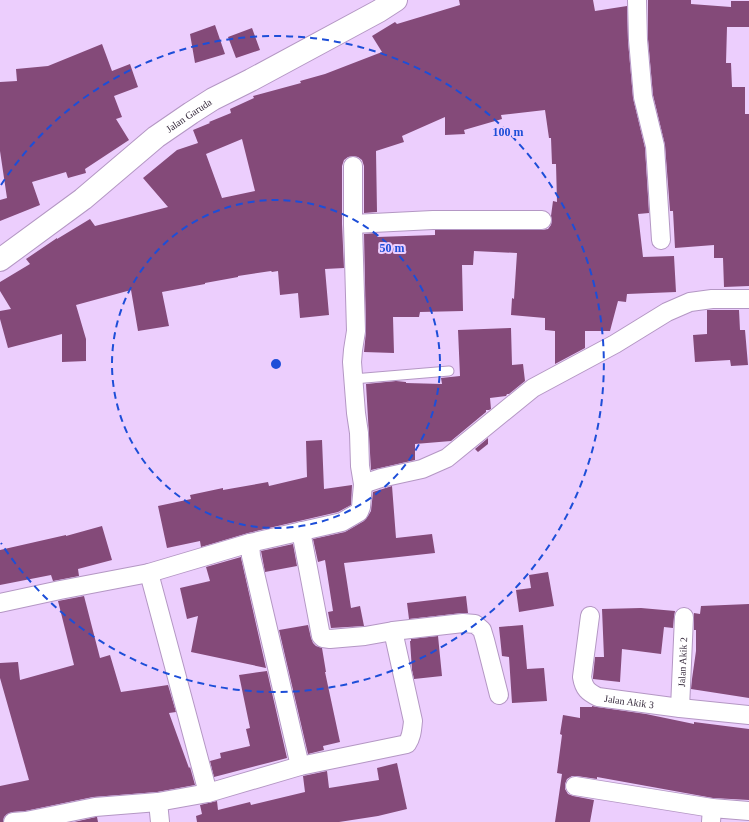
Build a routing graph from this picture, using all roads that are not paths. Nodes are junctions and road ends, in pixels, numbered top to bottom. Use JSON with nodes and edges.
{"nodes":[{"id":1,"x":637,"y":0,"type":"edge"},
{"id":2,"x":384,"y":4,"type":"edge"},
{"id":3,"x":353,"y":166,"type":"dead end"},
{"id":4,"x":542,"y":220,"type":"dead end"},
{"id":5,"x":353,"y":224,"type":"junction"},
{"id":6,"x":661,"y":240,"type":"dead end"},
{"id":7,"x":0,"y":260,"type":"edge"},
{"id":8,"x":749,"y":299,"type":"edge"},
{"id":9,"x":449,"y":371,"type":"dead end"},
{"id":10,"x":353,"y":379,"type":"junction"},
{"id":11,"x":362,"y":484,"type":"junction"},
{"id":12,"x":301,"y":531,"type":"junction"},
{"id":13,"x":250,"y":543,"type":"junction"},
{"id":14,"x":149,"y":573,"type":"junction"},
{"id":15,"x":0,"y":603,"type":"edge"},
{"id":16,"x":590,"y":616,"type":"dead end"},
{"id":17,"x":684,"y":616,"type":"dead end"},
{"id":18,"x":393,"y":631,"type":"junction"},
{"id":19,"x":499,"y":695,"type":"dead end"},
{"id":20,"x":680,"y":708,"type":"junction"},
{"id":21,"x":749,"y":715,"type":"edge"},
{"id":22,"x":300,"y":766,"type":"junction"},
{"id":23,"x":575,"y":786,"type":"dead end"},
{"id":24,"x":208,"y":793,"type":"junction"},
{"id":25,"x":158,"y":802,"type":"junction"},
{"id":26,"x":749,"y":811,"type":"edge"},
{"id":27,"x":712,"y":815,"type":"edge"},
{"id":28,"x":13,"y":822,"type":"edge"},
{"id":29,"x":160,"y":822,"type":"edge"}],
"edges":[{"from":1,"to":6,"type":"street"},
{"from":2,"to":7,"type":"street","name":"Jalan Garuda"},
{"from":3,"to":5,"type":"street"},
{"from":4,"to":5,"type":"street"},
{"from":5,"to":10,"type":"street"},
{"from":8,"to":11,"type":"street"},
{"from":9,"to":10,"type":"lane"},
{"from":10,"to":11,"type":"street"},
{"from":11,"to":12,"type":"street"},
{"from":12,"to":13,"type":"street"},
{"from":12,"to":18,"type":"street"},
{"from":13,"to":14,"type":"street"},
{"from":13,"to":22,"type":"street"},
{"from":14,"to":15,"type":"street"},
{"from":14,"to":24,"type":"street"},
{"from":16,"to":20,"type":"street","name":"Jalan Akik 3"},
{"from":17,"to":20,"type":"street","name":"Jalan Akik 2"},
{"from":18,"to":19,"type":"street"},
{"from":18,"to":22,"type":"street"},
{"from":20,"to":21,"type":"street","name":"Jalan Akik 3"},
{"from":22,"to":24,"type":"street"},
{"from":23,"to":27,"type":"street"},
{"from":24,"to":25,"type":"street"},
{"from":25,"to":28,"type":"street"},
{"from":25,"to":29,"type":"street"},
{"from":26,"to":27,"type":"street"}]}
